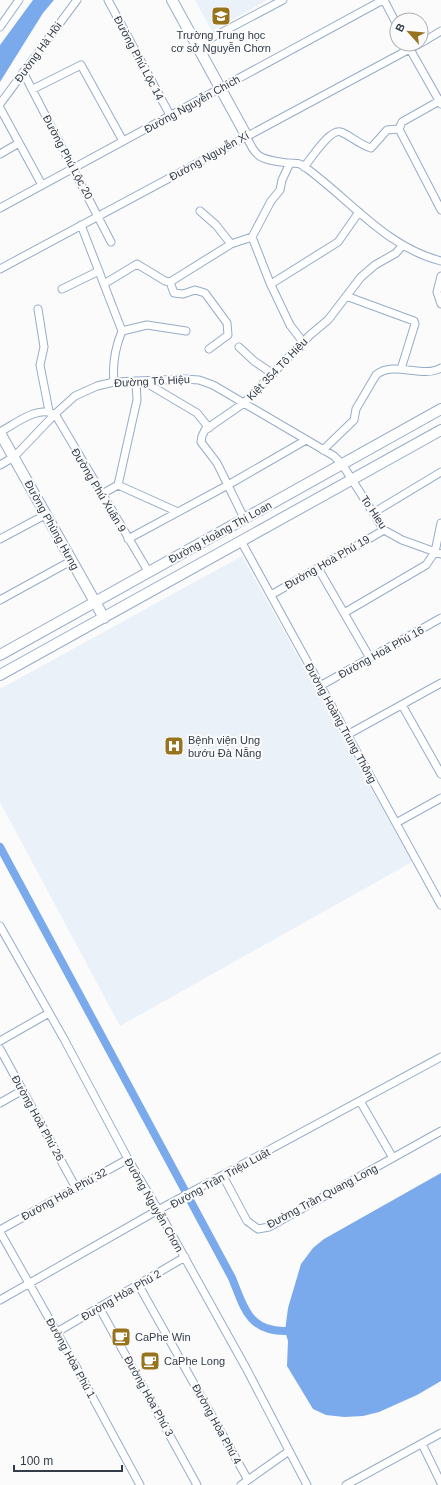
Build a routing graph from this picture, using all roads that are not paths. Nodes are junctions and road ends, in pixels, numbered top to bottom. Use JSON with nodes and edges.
{"nodes":[{"id":1,"x":19,"y":0,"type":"edge"},
{"id":2,"x":77,"y":0,"type":"edge"},
{"id":3,"x":108,"y":0,"type":"edge"},
{"id":4,"x":172,"y":0,"type":"edge"},
{"id":5,"x":283,"y":0,"type":"edge"},
{"id":6,"x":383,"y":0,"type":"edge"},
{"id":7,"x":390,"y":12,"type":"edge"},
{"id":8,"x":0,"y":27,"type":"edge"},
{"id":9,"x":441,"y":31,"type":"edge"},
{"id":10,"x":429,"y":38,"type":"edge"},
{"id":11,"x":196,"y":46,"type":"junction"},
{"id":12,"x":398,"y":52,"type":"edge"},
{"id":13,"x":412,"y":52,"type":"edge"},
{"id":14,"x":23,"y":72,"type":"junction"},
{"id":15,"x":220,"y":88,"type":"junction"},
{"id":16,"x":33,"y":89,"type":"junction"},
{"id":17,"x":440,"y":102,"type":"edge"},
{"id":18,"x":0,"y":104,"type":"edge"},
{"id":19,"x":0,"y":108,"type":"edge"},
{"id":20,"x":170,"y":115,"type":"junction"},
{"id":21,"x":399,"y":129,"type":"junction"},
{"id":22,"x":246,"y":136,"type":"junction"},
{"id":23,"x":123,"y":141,"type":"junction"},
{"id":24,"x":19,"y":143,"type":"junction"},
{"id":25,"x":0,"y":154,"type":"edge"},
{"id":26,"x":290,"y":163,"type":"junction"},
{"id":27,"x":74,"y":167,"type":"junction"},
{"id":28,"x":304,"y":167,"type":"junction"},
{"id":29,"x":42,"y":185,"type":"junction"},
{"id":30,"x":0,"y":208,"type":"edge"},
{"id":31,"x":441,"y":210,"type":"edge"},
{"id":32,"x":200,"y":211,"type":"dead end"},
{"id":33,"x":359,"y":212,"type":"junction"},
{"id":34,"x":99,"y":215,"type":"junction"},
{"id":35,"x":81,"y":225,"type":"junction"},
{"id":36,"x":252,"y":238,"type":"junction"},
{"id":37,"x":111,"y":242,"type":"dead end"},
{"id":38,"x":231,"y":244,"type":"junction"},
{"id":39,"x":402,"y":246,"type":"junction"},
{"id":40,"x":441,"y":261,"type":"edge"},
{"id":41,"x":0,"y":269,"type":"edge"},
{"id":42,"x":98,"y":270,"type":"junction"},
{"id":43,"x":441,"y":276,"type":"edge"},
{"id":44,"x":170,"y":282,"type":"junction"},
{"id":45,"x":104,"y":284,"type":"junction"},
{"id":46,"x":271,"y":284,"type":"junction"},
{"id":47,"x":62,"y":289,"type":"dead end"},
{"id":48,"x":346,"y":296,"type":"junction"},
{"id":49,"x":441,"y":304,"type":"edge"},
{"id":50,"x":38,"y":309,"type":"dead end"},
{"id":51,"x":122,"y":331,"type":"junction"},
{"id":52,"x":186,"y":331,"type":"dead end"},
{"id":53,"x":303,"y":342,"type":"junction"},
{"id":54,"x":239,"y":347,"type":"dead end"},
{"id":55,"x":209,"y":350,"type":"dead end"},
{"id":56,"x":401,"y":369,"type":"junction"},
{"id":57,"x":438,"y":369,"type":"edge"},
{"id":58,"x":273,"y":374,"type":"junction"},
{"id":59,"x":441,"y":375,"type":"edge"},
{"id":60,"x":140,"y":381,"type":"junction"},
{"id":61,"x":114,"y":382,"type":"junction"},
{"id":62,"x":244,"y":403,"type":"junction"},
{"id":63,"x":441,"y":409,"type":"edge"},
{"id":64,"x":52,"y":412,"type":"junction"},
{"id":65,"x":208,"y":428,"type":"junction"},
{"id":66,"x":441,"y":430,"type":"edge"},
{"id":67,"x":0,"y":432,"type":"edge"},
{"id":68,"x":306,"y":440,"type":"junction"},
{"id":69,"x":323,"y":450,"type":"junction"},
{"id":70,"x":14,"y":458,"type":"junction"},
{"id":71,"x":342,"y":464,"type":"junction"},
{"id":72,"x":0,"y":465,"type":"edge"},
{"id":73,"x":441,"y":472,"type":"edge"},
{"id":74,"x":352,"y":479,"type":"junction"},
{"id":75,"x":118,"y":485,"type":"junction"},
{"id":76,"x":228,"y":485,"type":"junction"},
{"id":77,"x":102,"y":494,"type":"junction"},
{"id":78,"x":178,"y":512,"type":"junction"},
{"id":79,"x":373,"y":513,"type":"junction"},
{"id":80,"x":45,"y":515,"type":"junction"},
{"id":81,"x":244,"y":518,"type":"junction"},
{"id":82,"x":441,"y":523,"type":"edge"},
{"id":83,"x":384,"y":530,"type":"junction"},
{"id":84,"x":128,"y":538,"type":"junction"},
{"id":85,"x":0,"y":539,"type":"edge"},
{"id":86,"x":241,"y":541,"type":"junction"},
{"id":87,"x":438,"y":553,"type":"edge"},
{"id":88,"x":71,"y":561,"type":"junction"},
{"id":89,"x":318,"y":568,"type":"junction"},
{"id":90,"x":148,"y":571,"type":"junction"},
{"id":91,"x":270,"y":595,"type":"junction"},
{"id":92,"x":0,"y":600,"type":"edge"},
{"id":93,"x":95,"y":603,"type":"junction"},
{"id":94,"x":344,"y":613,"type":"junction"},
{"id":95,"x":104,"y":618,"type":"junction"},
{"id":96,"x":441,"y":618,"type":"edge"},
{"id":97,"x":0,"y":655,"type":"edge"},
{"id":98,"x":370,"y":658,"type":"junction"},
{"id":99,"x":0,"y":675,"type":"edge"},
{"id":100,"x":441,"y":683,"type":"edge"},
{"id":101,"x":320,"y":686,"type":"junction"},
{"id":102,"x":402,"y":705,"type":"junction"},
{"id":103,"x":347,"y":735,"type":"junction"},
{"id":104,"x":441,"y":774,"type":"edge"},
{"id":105,"x":441,"y":798,"type":"edge"},
{"id":106,"x":396,"y":823,"type":"junction"},
{"id":107,"x":441,"y":905,"type":"edge"},
{"id":108,"x":0,"y":926,"type":"edge"},
{"id":109,"x":49,"y":1013,"type":"junction"},
{"id":110,"x":0,"y":1041,"type":"edge"},
{"id":111,"x":0,"y":1049,"type":"edge"},
{"id":112,"x":441,"y":1057,"type":"edge"},
{"id":113,"x":23,"y":1090,"type":"junction"},
{"id":114,"x":360,"y":1101,"type":"junction"},
{"id":115,"x":0,"y":1104,"type":"edge"},
{"id":116,"x":441,"y":1131,"type":"edge"},
{"id":117,"x":393,"y":1158,"type":"junction"},
{"id":118,"x":128,"y":1159,"type":"junction"},
{"id":119,"x":223,"y":1176,"type":"junction"},
{"id":120,"x":76,"y":1188,"type":"junction"},
{"id":121,"x":158,"y":1210,"type":"junction"},
{"id":122,"x":0,"y":1231,"type":"edge"},
{"id":123,"x":185,"y":1258,"type":"junction"},
{"id":124,"x":29,"y":1284,"type":"junction"},
{"id":125,"x":138,"y":1284,"type":"junction"},
{"id":126,"x":0,"y":1300,"type":"edge"},
{"id":127,"x":99,"y":1307,"type":"junction"},
{"id":128,"x":57,"y":1332,"type":"junction"},
{"id":129,"x":441,"y":1433,"type":"edge"},
{"id":130,"x":422,"y":1444,"type":"junction"},
{"id":131,"x":289,"y":1451,"type":"junction"},
{"id":132,"x":248,"y":1480,"type":"junction"},
{"id":133,"x":441,"y":1483,"type":"edge"},
{"id":134,"x":140,"y":1485,"type":"edge"},
{"id":135,"x":197,"y":1485,"type":"edge"},
{"id":136,"x":241,"y":1485,"type":"edge"},
{"id":137,"x":307,"y":1485,"type":"edge"},
{"id":138,"x":346,"y":1485,"type":"edge"}],
"edges":[{"from":1,"to":8,"type":"street"},
{"from":2,"to":14,"type":"street","name":"Đường Hà Hồi"},
{"from":3,"to":20,"type":"street","name":"Đường Phú Lộc 14"},
{"from":4,"to":11,"type":"main road"},
{"from":5,"to":11,"type":"street"},
{"from":6,"to":7,"type":"street"},
{"from":6,"to":15,"type":"street","name":"Đường Nguyễn Chích"},
{"from":9,"to":10,"type":"street","name":"Đường Nguyễn Xí"},
{"from":11,"to":15,"type":"main road"},
{"from":12,"to":22,"type":"street","name":"Đường Nguyễn Xí"},
{"from":13,"to":17,"type":"street"},
{"from":14,"to":16,"type":"street","name":"Đường Phú Lộc 20"},
{"from":14,"to":18,"type":"street","name":"Đường Hà Hồi"},
{"from":15,"to":20,"type":"street","name":"Đường Nguyễn Chích"},
{"from":15,"to":22,"type":"main road"},
{"from":16,"to":23,"type":"street"},
{"from":16,"to":27,"type":"street","name":"Đường Phú Lộc 20"},
{"from":17,"to":21,"type":"street"},
{"from":19,"to":24,"type":"street"},
{"from":20,"to":23,"type":"street","name":"Đường Nguyễn Chích"},
{"from":21,"to":28,"type":"street"},
{"from":21,"to":31,"type":"street"},
{"from":22,"to":26,"type":"street"},
{"from":22,"to":34,"type":"street","name":"Đường Nguyễn Xí"},
{"from":23,"to":27,"type":"street","name":"Đường Nguyễn Chích"},
{"from":24,"to":25,"type":"street"},
{"from":24,"to":29,"type":"street"},
{"from":26,"to":28,"type":"street"},
{"from":26,"to":36,"type":"street"},
{"from":27,"to":29,"type":"street","name":"Đường Nguyễn Chích"},
{"from":27,"to":34,"type":"street","name":"Đường Phú Lộc 20"},
{"from":28,"to":33,"type":"street"},
{"from":29,"to":30,"type":"street","name":"Đường Nguyễn Chích"},
{"from":32,"to":38,"type":"street"},
{"from":33,"to":39,"type":"street"},
{"from":33,"to":46,"type":"street"},
{"from":34,"to":35,"type":"street","name":"Đường Nguyễn Xí"},
{"from":34,"to":37,"type":"street","name":"Đường Phú Lộc 20"},
{"from":35,"to":41,"type":"street","name":"Đường Nguyễn Xí"},
{"from":35,"to":42,"type":"street"},
{"from":36,"to":38,"type":"street"},
{"from":36,"to":46,"type":"street"},
{"from":38,"to":44,"type":"street"},
{"from":39,"to":40,"type":"street"},
{"from":39,"to":48,"type":"street","name":"Kiệt 354 Tô Hiệu"},
{"from":42,"to":45,"type":"street"},
{"from":42,"to":47,"type":"street"},
{"from":43,"to":49,"type":"street"},
{"from":44,"to":45,"type":"street"},
{"from":44,"to":55,"type":"street"},
{"from":45,"to":51,"type":"street"},
{"from":46,"to":53,"type":"street"},
{"from":48,"to":53,"type":"street","name":"Kiệt 354 Tô Hiệu"},
{"from":48,"to":56,"type":"street"},
{"from":50,"to":64,"type":"street","name":"Đường Phú Xuân 9"},
{"from":51,"to":52,"type":"street"},
{"from":51,"to":61,"type":"street"},
{"from":53,"to":58,"type":"street","name":"Kiệt 354 Tô Hiệu"},
{"from":54,"to":58,"type":"street"},
{"from":56,"to":57,"type":"street"},
{"from":56,"to":69,"type":"street"},
{"from":57,"to":59,"type":"street"},
{"from":58,"to":62,"type":"street","name":"Kiệt 354 Tô Hiệu"},
{"from":60,"to":61,"type":"street","name":"Đường Tô Hiệu"},
{"from":60,"to":62,"type":"street","name":"Đường Tô Hiệu"},
{"from":60,"to":65,"type":"street"},
{"from":60,"to":75,"type":"street"},
{"from":61,"to":64,"type":"street","name":"Đường Tô Hiệu"},
{"from":62,"to":65,"type":"street","name":"Kiệt 354 Tô Hiệu"},
{"from":62,"to":68,"type":"street","name":"Đường Tô Hiệu"},
{"from":63,"to":71,"type":"main road","name":"Đường Hoàng Thị Loan"},
{"from":64,"to":67,"type":"street"},
{"from":64,"to":70,"type":"street","name":"Đường Tô Hiệu"},
{"from":64,"to":77,"type":"street","name":"Đường Phú Xuân 9"},
{"from":65,"to":76,"type":"street"},
{"from":66,"to":74,"type":"main road","name":"Đường Hoàng Thị Loan"},
{"from":67,"to":70,"type":"main road","name":"Đường Phùng Hưng"},
{"from":68,"to":69,"type":"street","name":"Đường Tô Hiệu"},
{"from":68,"to":76,"type":"street"},
{"from":69,"to":71,"type":"street","name":"Đường Tô Hiệu"},
{"from":70,"to":72,"type":"street"},
{"from":70,"to":80,"type":"main road","name":"Đường Phùng Hưng"},
{"from":71,"to":74,"type":"street","name":"To Hieu"},
{"from":71,"to":81,"type":"main road","name":"Đường Hoàng Thị Loan"},
{"from":73,"to":79,"type":"street"},
{"from":74,"to":79,"type":"street","name":"To Hieu"},
{"from":74,"to":86,"type":"main road","name":"Đường Hoàng Thị Loan"},
{"from":75,"to":77,"type":"street"},
{"from":75,"to":78,"type":"street"},
{"from":76,"to":78,"type":"street"},
{"from":76,"to":81,"type":"street"},
{"from":77,"to":84,"type":"street","name":"Đường Phú Xuân 9"},
{"from":78,"to":84,"type":"street"},
{"from":79,"to":83,"type":"street","name":"To Hieu"},
{"from":80,"to":85,"type":"street"},
{"from":80,"to":88,"type":"main road","name":"Đường Phùng Hưng"},
{"from":81,"to":90,"type":"main road","name":"Đường Hoàng Thị Loan"},
{"from":82,"to":87,"type":"street"},
{"from":83,"to":87,"type":"street","name":"To Hieu"},
{"from":83,"to":89,"type":"street","name":"Đường Hoà Phú 19"},
{"from":84,"to":90,"type":"street","name":"Đường Phú Xuân 9"},
{"from":86,"to":91,"type":"street","name":"Đường Hoàng Trung Thông"},
{"from":86,"to":95,"type":"main road","name":"Đường Hoàng Thị Loan"},
{"from":87,"to":94,"type":"street"},
{"from":88,"to":92,"type":"street"},
{"from":88,"to":93,"type":"main road","name":"Đường Phùng Hưng"},
{"from":89,"to":91,"type":"street","name":"Đường Hoà Phú 19"},
{"from":89,"to":94,"type":"street"},
{"from":90,"to":93,"type":"main road","name":"Đường Hoàng Thị Loan"},
{"from":91,"to":101,"type":"street","name":"Đường Hoàng Trung Thông"},
{"from":93,"to":95,"type":"main road","name":"Đường Phùng Hưng"},
{"from":93,"to":97,"type":"main road","name":"Đường Hoàng Thị Loan"},
{"from":94,"to":98,"type":"street"},
{"from":95,"to":99,"type":"main road","name":"Đường Hoàng Thị Loan"},
{"from":96,"to":98,"type":"street","name":"Đường Hoà Phú 16"},
{"from":98,"to":101,"type":"street","name":"Đường Hoà Phú 16"},
{"from":100,"to":102,"type":"street"},
{"from":101,"to":103,"type":"street","name":"Đường Hoàng Trung Thông"},
{"from":102,"to":103,"type":"street"},
{"from":102,"to":104,"type":"street"},
{"from":103,"to":106,"type":"street","name":"Đường Hoàng Trung Thông"},
{"from":105,"to":106,"type":"street"},
{"from":106,"to":107,"type":"street","name":"Đường Hoàng Trung Thông"},
{"from":108,"to":109,"type":"street","name":"Đường Nguyễn Chơn"},
{"from":109,"to":110,"type":"street"},
{"from":109,"to":118,"type":"street","name":"Đường Nguyễn Chơn"},
{"from":111,"to":113,"type":"street","name":"Đường Hoà Phú 26"},
{"from":112,"to":114,"type":"street","name":"Đường Trần Triệu Luật"},
{"from":113,"to":115,"type":"street"},
{"from":113,"to":120,"type":"street","name":"Đường Hoà Phú 26"},
{"from":114,"to":117,"type":"street"},
{"from":114,"to":119,"type":"street","name":"Đường Trần Triệu Luật"},
{"from":116,"to":117,"type":"street","name":"Đường Trần Quang Long"},
{"from":117,"to":119,"type":"street","name":"Đường Trần Quang Long"},
{"from":118,"to":120,"type":"street","name":"Đường Hoà Phú 32"},
{"from":118,"to":121,"type":"street","name":"Đường Nguyễn Chơn"},
{"from":119,"to":121,"type":"street","name":"Đường Trần Triệu Luật"},
{"from":120,"to":122,"type":"street","name":"Đường Hoà Phú 32"},
{"from":121,"to":123,"type":"street","name":"Đường Nguyễn Chơn"},
{"from":121,"to":124,"type":"street","name":"Đường Trần Triệu Luật"},
{"from":122,"to":124,"type":"street","name":"Đường Hòa Phú 1"},
{"from":123,"to":125,"type":"street","name":"Đường Hòa Phú 2"},
{"from":123,"to":131,"type":"street","name":"Đường Nguyễn Chơn"},
{"from":124,"to":126,"type":"street","name":"Đường Trần Triệu Luật"},
{"from":124,"to":128,"type":"street","name":"Đường Hòa Phú 1"},
{"from":125,"to":127,"type":"street","name":"Đường Hòa Phú 2"},
{"from":125,"to":132,"type":"street","name":"Đường Hòa Phú 4"},
{"from":127,"to":128,"type":"street","name":"Đường Hòa Phú 2"},
{"from":127,"to":135,"type":"street","name":"Đường Hòa Phú 3"},
{"from":128,"to":134,"type":"street","name":"Đường Hòa Phú 1"},
{"from":129,"to":130,"type":"street"},
{"from":130,"to":133,"type":"street"},
{"from":130,"to":138,"type":"street"},
{"from":131,"to":132,"type":"street"},
{"from":131,"to":137,"type":"street","name":"Đường Nguyễn Chơn"},
{"from":132,"to":136,"type":"street"}]}
